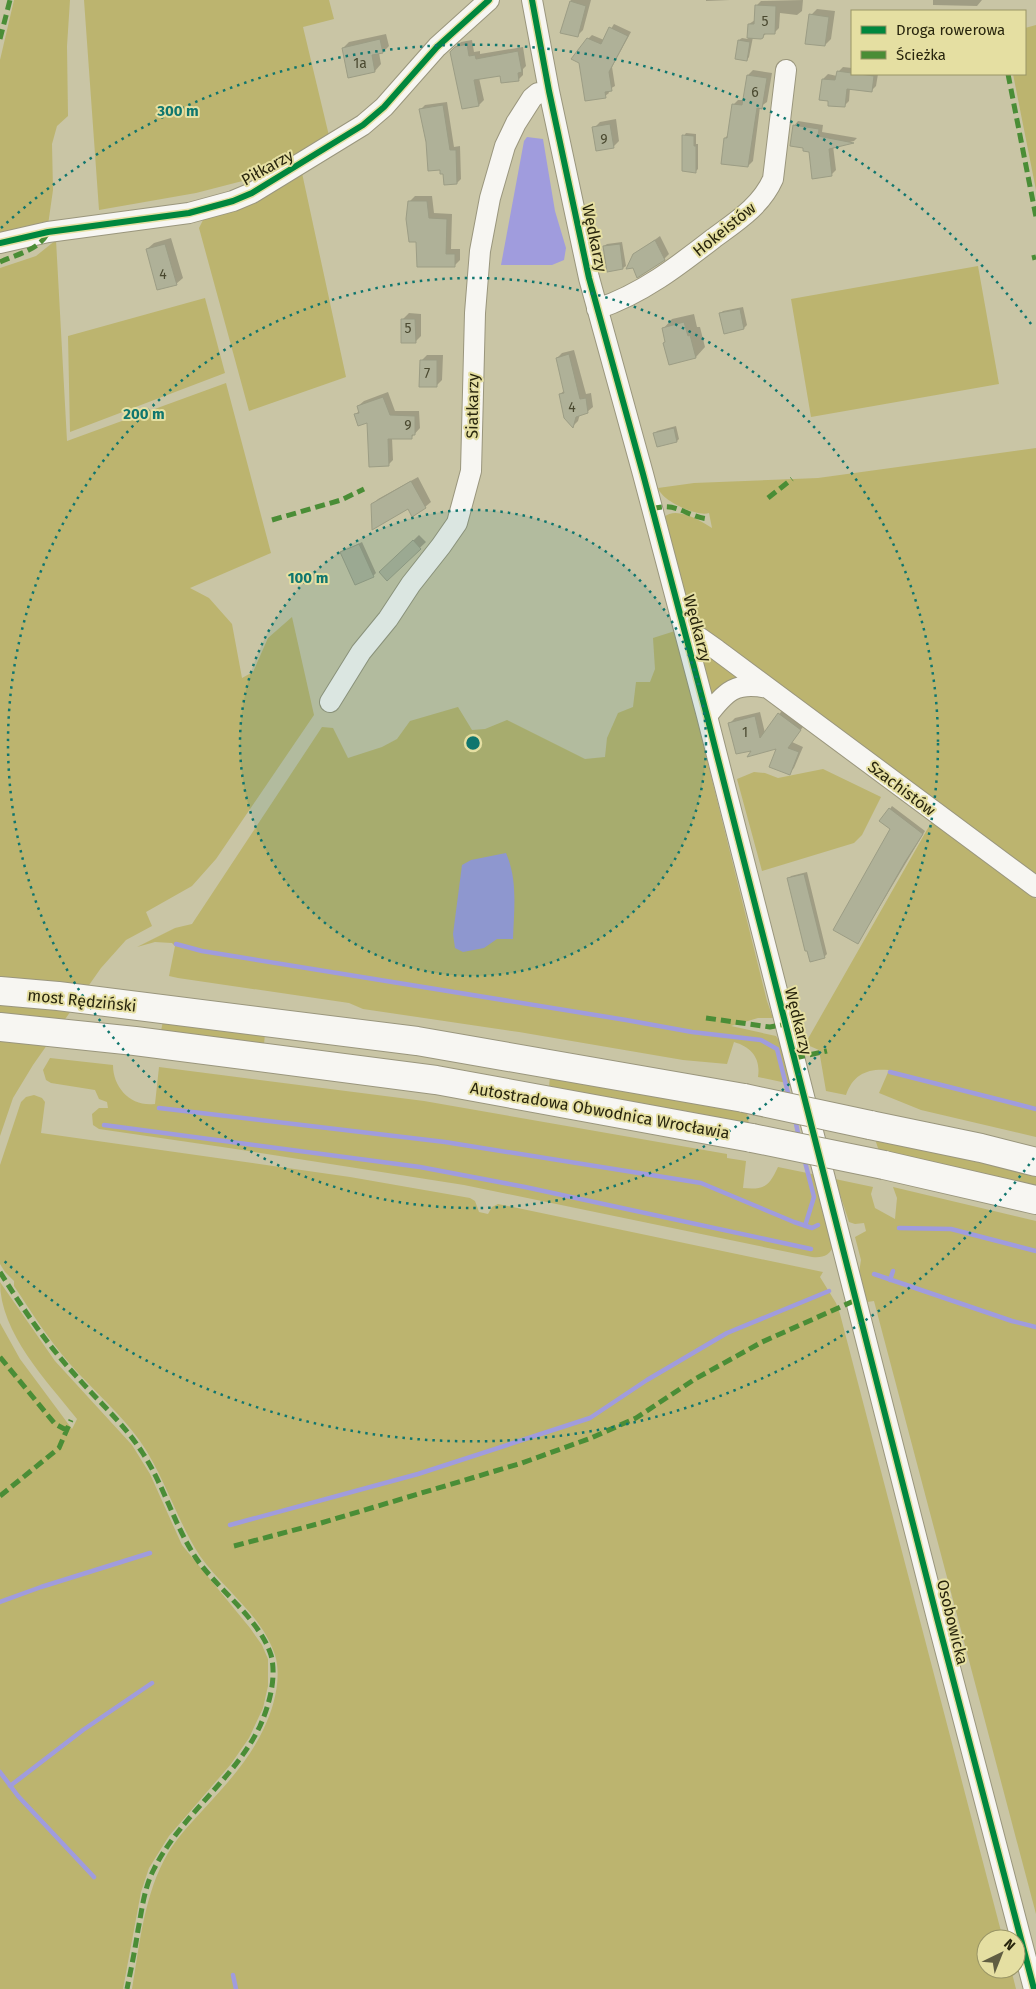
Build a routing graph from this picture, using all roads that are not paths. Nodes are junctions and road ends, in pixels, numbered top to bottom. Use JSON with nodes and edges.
{"nodes":[{"id":1,"x":489,"y":0,"type":"edge"},
{"id":2,"x":532,"y":0,"type":"edge"},
{"id":3,"x":786,"y":70,"type":"dead end"},
{"id":4,"x":549,"y":92,"type":"junction"},
{"id":5,"x":0,"y":243,"type":"edge"},
{"id":6,"x":597,"y":308,"type":"junction"},
{"id":7,"x":685,"y":633,"type":"junction"},
{"id":8,"x":768,"y":688,"type":"junction"},
{"id":9,"x":330,"y":702,"type":"dead end"},
{"id":10,"x":707,"y":716,"type":"junction"},
{"id":11,"x":1036,"y":887,"type":"edge"},
{"id":12,"x":0,"y":991,"type":"edge"},
{"id":13,"x":0,"y":1027,"type":"edge"},
{"id":14,"x":1036,"y":1162,"type":"edge"},
{"id":15,"x":1036,"y":1200,"type":"edge"},
{"id":16,"x":847,"y":1262,"type":"joint"},
{"id":17,"x":1034,"y":1989,"type":"edge"}],
"edges":[{"from":1,"to":5,"type":"street","name":"Piłkarzy"},
{"from":2,"to":4,"type":"street","name":"Wędkarzy"},
{"from":3,"to":6,"type":"street","name":"Hokeistów"},
{"from":4,"to":6,"type":"street","name":"Wędkarzy"},
{"from":4,"to":9,"type":"street","name":"Siatkarzy"},
{"from":6,"to":7,"type":"street","name":"Wędkarzy"},
{"from":7,"to":8,"type":"street","name":"Szachistów"},
{"from":7,"to":10,"type":"street","name":"Wędkarzy"},
{"from":8,"to":10,"type":"street"},
{"from":8,"to":11,"type":"street","name":"Szachistów"},
{"from":10,"to":16,"type":"street","name":"Wędkarzy"},
{"from":12,"to":14,"type":"highway","name":"most Rędziński","bridge":true},
{"from":13,"to":15,"type":"highway","name":"Autostradowa Obwodnica Wrocławia","bridge":true},
{"from":16,"to":17,"type":"street","name":"Osobowicka"}]}
